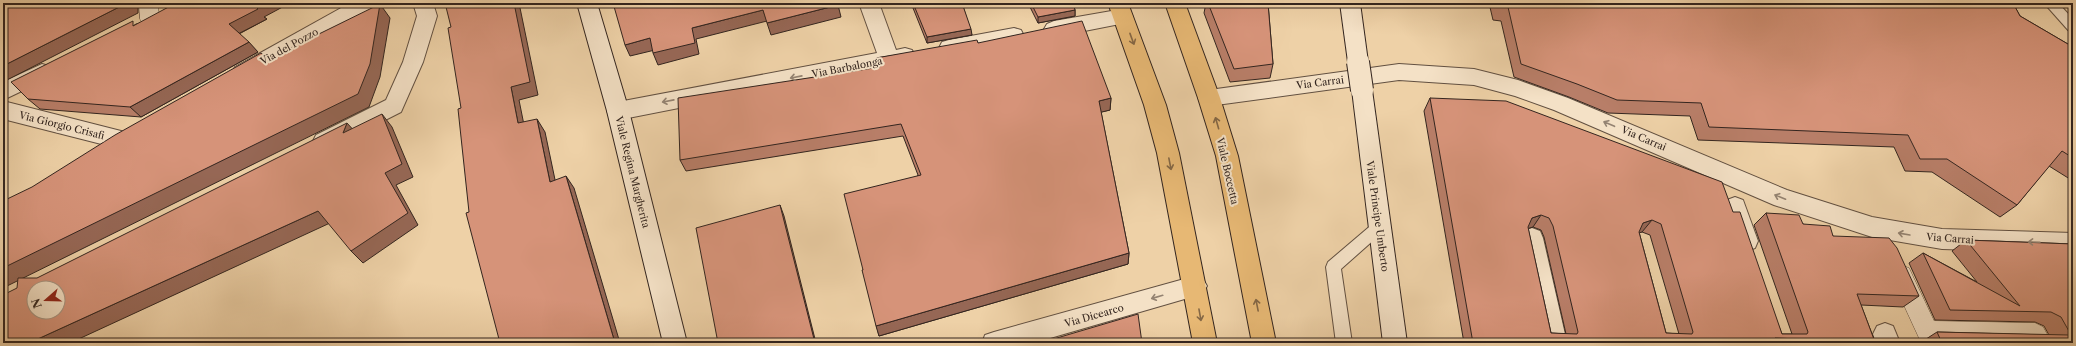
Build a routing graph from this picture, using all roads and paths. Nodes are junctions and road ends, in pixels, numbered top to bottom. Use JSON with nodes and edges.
{"nodes":[{"id":1,"x":367,"y":3,"type":"edge"},
{"id":2,"x":423,"y":3,"type":"edge"},
{"id":3,"x":587,"y":3,"type":"edge"},
{"id":4,"x":869,"y":3,"type":"edge"},
{"id":5,"x":1175,"y":3,"type":"edge"},
{"id":6,"x":1350,"y":3,"type":"edge"},
{"id":7,"x":2050,"y":3,"type":"edge"},
{"id":8,"x":1121,"y":10,"type":"edge"},
{"id":9,"x":2073,"y":27,"type":"edge"},
{"id":10,"x":889,"y":59,"type":"junction"},
{"id":11,"x":59,"y":64,"type":"edge"},
{"id":12,"x":223,"y":83,"type":"edge"},
{"id":13,"x":3,"y":92,"type":"edge"},
{"id":14,"x":1210,"y":98,"type":"junction"},
{"id":15,"x":3,"y":110,"type":"edge"},
{"id":16,"x":618,"y":111,"type":"junction"},
{"id":17,"x":304,"y":152,"type":"edge"},
{"id":18,"x":101,"y":153,"type":"edge"},
{"id":19,"x":1735,"y":207,"type":"dead end"},
{"id":20,"x":1380,"y":226,"type":"junction"},
{"id":21,"x":1872,"y":227,"type":"junction"},
{"id":22,"x":1532,"y":238,"type":"edge"},
{"id":23,"x":2073,"y":243,"type":"edge"},
{"id":24,"x":1753,"y":260,"type":"edge"},
{"id":25,"x":1195,"y":286,"type":"junction"},
{"id":26,"x":675,"y":343,"type":"edge"},
{"id":27,"x":994,"y":343,"type":"edge"},
{"id":28,"x":1205,"y":343,"type":"edge"},
{"id":29,"x":1264,"y":343,"type":"edge"},
{"id":30,"x":1344,"y":343,"type":"edge"},
{"id":31,"x":1395,"y":343,"type":"edge"},
{"id":32,"x":1555,"y":343,"type":"edge"},
{"id":33,"x":2040,"y":343,"type":"edge"}],
"edges":[{"from":1,"to":12,"type":"street","name":"Via del Pozzo"},
{"from":2,"to":17,"type":"street"},
{"from":3,"to":16,"type":"street","name":"Viale Regina Margherita"},
{"from":4,"to":10,"type":"street"},
{"from":5,"to":14,"type":"main road","name":"Viale Boccetta"},
{"from":6,"to":20,"type":"street","name":"Viale Principe Umberto","bridge":true},
{"from":7,"to":9,"type":"lane"},
{"from":8,"to":10,"type":"street","name":"Via Barbalonga"},
{"from":8,"to":25,"type":"main road","one_way":true},
{"from":10,"to":16,"type":"street","name":"Via Barbalonga","one_way":true},
{"from":11,"to":13,"type":"street"},
{"from":21,"to":14,"type":"street","name":"Via Carrai","one_way":true},
{"from":29,"to":14,"type":"main road","name":"Viale Boccetta","one_way":true},
{"from":15,"to":18,"type":"street","name":"Via Giorgio Crisafi"},
{"from":16,"to":26,"type":"street","name":"Viale Regina Margherita"},
{"from":19,"to":24,"type":"street"},
{"from":20,"to":30,"type":"lane"},
{"from":20,"to":31,"type":"street","name":"Viale Principe Umberto"},
{"from":23,"to":21,"type":"street","name":"Via Carrai","one_way":true},
{"from":21,"to":33,"type":"street"},
{"from":22,"to":32,"type":"street"},
{"from":25,"to":27,"type":"street","name":"Via Dicearco","one_way":true},
{"from":25,"to":28,"type":"main road","one_way":true}]}
